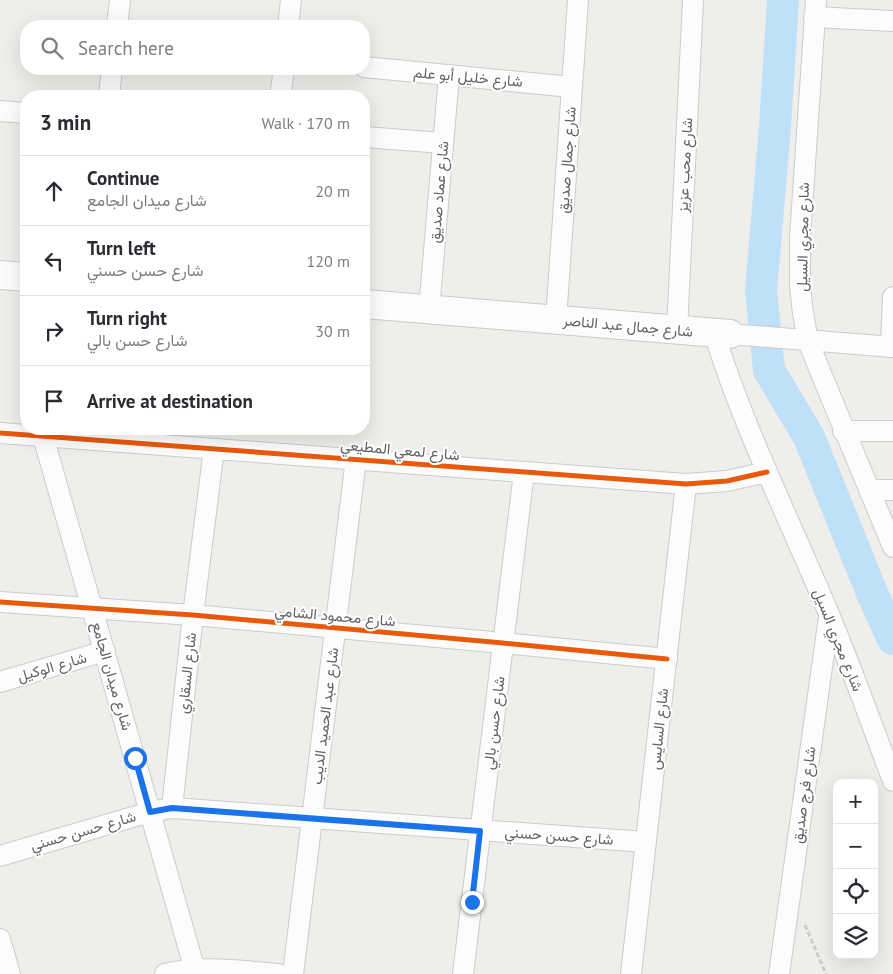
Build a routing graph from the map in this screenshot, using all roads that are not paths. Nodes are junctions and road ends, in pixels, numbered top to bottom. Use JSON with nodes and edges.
{"nodes":[{"id":1,"x":120,"y":0,"type":"edge"},
{"id":2,"x":291,"y":0,"type":"edge"},
{"id":3,"x":578,"y":0,"type":"edge"},
{"id":4,"x":693,"y":0,"type":"edge"},
{"id":5,"x":815,"y":9,"type":"edge"},
{"id":6,"x":118,"y":20,"type":"edge"},
{"id":7,"x":289,"y":20,"type":"edge"},
{"id":8,"x":893,"y":21,"type":"edge"},
{"id":9,"x":370,"y":68,"type":"edge"},
{"id":10,"x":111,"y":75,"type":"edge"},
{"id":11,"x":283,"y":75,"type":"edge"},
{"id":12,"x":449,"y":75,"type":"junction"},
{"id":13,"x":572,"y":87,"type":"junction"},
{"id":14,"x":110,"y":90,"type":"edge"},
{"id":15,"x":281,"y":90,"type":"edge"},
{"id":16,"x":0,"y":111,"type":"edge"},
{"id":17,"x":20,"y":113,"type":"edge"},
{"id":18,"x":370,"y":137,"type":"edge"},
{"id":19,"x":443,"y":143,"type":"junction"},
{"id":20,"x":0,"y":275,"type":"edge"},
{"id":21,"x":20,"y":277,"type":"edge"},
{"id":22,"x":893,"y":297,"type":"edge"},
{"id":23,"x":370,"y":305,"type":"edge"},
{"id":24,"x":429,"y":310,"type":"junction"},
{"id":25,"x":556,"y":320,"type":"junction"},
{"id":26,"x":677,"y":330,"type":"junction"},
{"id":27,"x":722,"y":333,"type":"junction"},
{"id":28,"x":800,"y":340,"type":"junction"},
{"id":29,"x":892,"y":347,"type":"edge"},
{"id":30,"x":843,"y":431,"type":"junction"},
{"id":31,"x":893,"y":431,"type":"edge"},
{"id":32,"x":0,"y":433,"type":"edge"},
{"id":33,"x":20,"y":434,"type":"edge"},
{"id":34,"x":29,"y":435,"type":"edge"},
{"id":35,"x":43,"y":436,"type":"junction"},
{"id":36,"x":214,"y":449,"type":"junction"},
{"id":37,"x":356,"y":459,"type":"junction"},
{"id":38,"x":524,"y":472,"type":"junction"},
{"id":39,"x":768,"y":472,"type":"junction"},
{"id":40,"x":686,"y":484,"type":"junction"},
{"id":41,"x":869,"y":490,"type":"junction"},
{"id":42,"x":893,"y":490,"type":"edge"},
{"id":43,"x":893,"y":547,"type":"edge"},
{"id":44,"x":0,"y":602,"type":"edge"},
{"id":45,"x":92,"y":607,"type":"junction"},
{"id":46,"x":193,"y":615,"type":"junction"},
{"id":47,"x":830,"y":616,"type":"junction"},
{"id":48,"x":335,"y":629,"type":"junction"},
{"id":49,"x":503,"y":643,"type":"junction"},
{"id":50,"x":105,"y":651,"type":"junction"},
{"id":51,"x":667,"y":659,"type":"junction"},
{"id":52,"x":0,"y":682,"type":"edge"},
{"id":53,"x":893,"y":781,"type":"edge"},
{"id":54,"x":172,"y":808,"type":"junction"},
{"id":55,"x":150,"y":812,"type":"junction"},
{"id":56,"x":312,"y":819,"type":"junction"},
{"id":57,"x":480,"y":831,"type":"junction"},
{"id":58,"x":646,"y":842,"type":"junction"},
{"id":59,"x":0,"y":856,"type":"edge"},
{"id":60,"x":0,"y":939,"type":"edge"},
{"id":61,"x":196,"y":972,"type":"edge"},
{"id":62,"x":10,"y":974,"type":"edge"},
{"id":63,"x":165,"y":974,"type":"edge"},
{"id":64,"x":278,"y":974,"type":"edge"},
{"id":65,"x":293,"y":974,"type":"edge"},
{"id":66,"x":463,"y":974,"type":"edge"},
{"id":67,"x":631,"y":974,"type":"edge"},
{"id":68,"x":779,"y":974,"type":"edge"}],
"edges":[{"from":1,"to":6,"type":"street"},
{"from":2,"to":7,"type":"street"},
{"from":3,"to":13,"type":"street","name":"شارع جمال صديق"},
{"from":4,"to":26,"type":"street","name":"شارع محب عزيز"},
{"from":5,"to":8,"type":"street"},
{"from":5,"to":28,"type":"street","name":"شارع مجري السيل"},
{"from":9,"to":12,"type":"street","name":"شارع خليل أبو علم"},
{"from":10,"to":14,"type":"street"},
{"from":11,"to":15,"type":"street"},
{"from":12,"to":13,"type":"street","name":"شارع خليل أبو علم"},
{"from":12,"to":19,"type":"street","name":"شارع عماد صديق"},
{"from":13,"to":25,"type":"street","name":"شارع جمال صديق"},
{"from":16,"to":17,"type":"street"},
{"from":18,"to":19,"type":"street"},
{"from":19,"to":24,"type":"street","name":"شارع عماد صديق"},
{"from":20,"to":21,"type":"street"},
{"from":22,"to":29,"type":"street"},
{"from":23,"to":24,"type":"street","name":"شارع جمال عبد الناصر"},
{"from":24,"to":25,"type":"street","name":"شارع جمال عبد الناصر"},
{"from":25,"to":26,"type":"street","name":"شارع جمال عبد الناصر"},
{"from":26,"to":27,"type":"street","name":"شارع جمال عبد الناصر"},
{"from":27,"to":28,"type":"street","name":"شارع جمال عبد الناصر"},
{"from":27,"to":39,"type":"street","name":"شارع مجري السيل"},
{"from":28,"to":29,"type":"street","name":"شارع جمال عبد الناصر"},
{"from":28,"to":30,"type":"street","name":"شارع مجري السيل"},
{"from":30,"to":31,"type":"street"},
{"from":30,"to":41,"type":"street","name":"شارع مجري السيل"},
{"from":32,"to":33,"type":"street","name":"شارع لمعي المطيعي"},
{"from":34,"to":35,"type":"street","name":"شارع لمعي المطيعي"},
{"from":35,"to":36,"type":"street","name":"شارع لمعي المطيعي"},
{"from":35,"to":45,"type":"street","name":"شارع ميدان الجامع"},
{"from":36,"to":37,"type":"street","name":"شارع لمعي المطيعي"},
{"from":36,"to":46,"type":"street","name":"شارع السقاري"},
{"from":37,"to":38,"type":"street","name":"شارع لمعي المطيعي"},
{"from":37,"to":48,"type":"street","name":"شارع عبد الحميد الديب"},
{"from":38,"to":40,"type":"street","name":"شارع لمعي المطيعي"},
{"from":38,"to":49,"type":"street","name":"شارع حسن بالي"},
{"from":39,"to":40,"type":"street","name":"شارع لمعي المطيعي"},
{"from":39,"to":47,"type":"street","name":"شارع مجري السيل"},
{"from":40,"to":51,"type":"street","name":"شارع السايس"},
{"from":41,"to":42,"type":"street"},
{"from":41,"to":43,"type":"street","name":"شارع مجري السيل"},
{"from":44,"to":45,"type":"street","name":"شارع محمود الشامي"},
{"from":45,"to":46,"type":"street","name":"شارع محمود الشامي"},
{"from":45,"to":50,"type":"street","name":"شارع ميدان الجامع"},
{"from":46,"to":48,"type":"street","name":"شارع محمود الشامي"},
{"from":46,"to":54,"type":"street","name":"شارع السقاري"},
{"from":47,"to":53,"type":"street","name":"شارع مجري السيل"},
{"from":47,"to":68,"type":"street","name":"شارع فرج صديق"},
{"from":48,"to":49,"type":"street","name":"شارع محمود الشامي"},
{"from":48,"to":56,"type":"street","name":"شارع عبد الحميد الديب"},
{"from":49,"to":51,"type":"street","name":"شارع محمود الشامي"},
{"from":49,"to":57,"type":"street","name":"شارع حسن بالي"},
{"from":50,"to":52,"type":"street","name":"شارع الوكيل"},
{"from":50,"to":55,"type":"street","name":"شارع ميدان الجامع"},
{"from":51,"to":58,"type":"street","name":"شارع السايس"},
{"from":54,"to":55,"type":"street","name":"شارع حسن حسني"},
{"from":54,"to":56,"type":"street","name":"شارع حسن حسني"},
{"from":55,"to":59,"type":"street","name":"شارع حسن حسني"},
{"from":55,"to":61,"type":"street","name":"شارع ميدان الجامع"},
{"from":56,"to":57,"type":"street","name":"شارع حسن حسني"},
{"from":56,"to":65,"type":"street","name":"شارع عبد الحميد الديب"},
{"from":57,"to":58,"type":"street","name":"شارع حسن حسني"},
{"from":57,"to":66,"type":"street","name":"شارع حسن بالي"},
{"from":58,"to":67,"type":"street","name":"شارع السايس"},
{"from":60,"to":62,"type":"street"},
{"from":61,"to":63,"type":"street"},
{"from":61,"to":64,"type":"street"}]}
